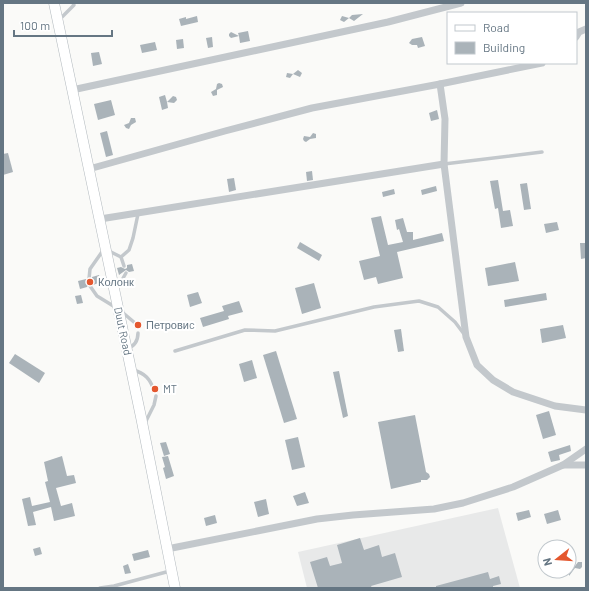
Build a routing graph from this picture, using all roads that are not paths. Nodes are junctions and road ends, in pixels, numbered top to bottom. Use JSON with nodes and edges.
{"nodes":[{"id":1,"x":54,"y":3,"type":"edge"},
{"id":2,"x":73,"y":3,"type":"edge"},
{"id":3,"x":461,"y":3,"type":"edge"},
{"id":4,"x":58,"y":21,"type":"junction"},
{"id":5,"x":586,"y":28,"type":"edge"},
{"id":6,"x":577,"y":35,"type":"edge"},
{"id":7,"x":537,"y":64,"type":"edge"},
{"id":8,"x":440,"y":84,"type":"junction"},
{"id":9,"x":72,"y":90,"type":"junction"},
{"id":10,"x":542,"y":152,"type":"dead end"},
{"id":11,"x":444,"y":164,"type":"junction"},
{"id":12,"x":89,"y":169,"type":"junction"},
{"id":13,"x":138,"y":214,"type":"junction"},
{"id":14,"x":100,"y":220,"type":"junction"},
{"id":15,"x":106,"y":249,"type":"junction"},
{"id":16,"x":121,"y":257,"type":"junction"},
{"id":17,"x":124,"y":266,"type":"dead end"},
{"id":18,"x":126,"y":273,"type":"dead end"},
{"id":19,"x":88,"y":279,"type":"dead end"},
{"id":20,"x":90,"y":286,"type":"dead end"},
{"id":21,"x":115,"y":289,"type":"junction"},
{"id":22,"x":119,"y":310,"type":"junction"},
{"id":23,"x":137,"y":327,"type":"dead end"},
{"id":24,"x":138,"y":333,"type":"dead end"},
{"id":25,"x":466,"y":337,"type":"junction"},
{"id":26,"x":127,"y":349,"type":"junction"},
{"id":27,"x":175,"y":351,"type":"dead end"},
{"id":28,"x":132,"y":370,"type":"junction"},
{"id":29,"x":154,"y":390,"type":"dead end"},
{"id":30,"x":156,"y":396,"type":"dead end"},
{"id":31,"x":586,"y":410,"type":"edge"},
{"id":32,"x":143,"y":426,"type":"junction"},
{"id":33,"x":586,"y":448,"type":"edge"},
{"id":34,"x":563,"y":465,"type":"junction"},
{"id":35,"x":586,"y":465,"type":"edge"},
{"id":36,"x":167,"y":549,"type":"junction"},
{"id":37,"x":172,"y":570,"type":"junction"},
{"id":38,"x":100,"y":588,"type":"edge"},
{"id":39,"x":175,"y":588,"type":"edge"}],
"edges":[{"from":1,"to":4,"type":"main road","name":"Duut Road"},
{"from":2,"to":4,"type":"lane"},
{"from":3,"to":9,"type":"street"},
{"from":4,"to":9,"type":"main road","name":"Duut Road"},
{"from":5,"to":6,"type":"street"},
{"from":7,"to":8,"type":"street"},
{"from":8,"to":11,"type":"street"},
{"from":8,"to":12,"type":"street"},
{"from":9,"to":12,"type":"main road","name":"Duut Road"},
{"from":10,"to":11,"type":"lane"},
{"from":11,"to":13,"type":"street"},
{"from":11,"to":25,"type":"street"},
{"from":12,"to":14,"type":"main road","name":"Duut Road"},
{"from":13,"to":14,"type":"street"},
{"from":13,"to":16,"type":"lane"},
{"from":14,"to":15,"type":"main road","name":"Duut Road"},
{"from":15,"to":16,"type":"lane"},
{"from":15,"to":19,"type":"lane"},
{"from":15,"to":21,"type":"main road","name":"Duut Road"},
{"from":16,"to":17,"type":"lane"},
{"from":18,"to":21,"type":"lane"},
{"from":20,"to":22,"type":"lane"},
{"from":21,"to":22,"type":"main road","name":"Duut Road"},
{"from":22,"to":23,"type":"lane"},
{"from":22,"to":26,"type":"main road","name":"Duut Road"},
{"from":24,"to":26,"type":"lane"},
{"from":25,"to":27,"type":"lane"},
{"from":25,"to":31,"type":"street"},
{"from":26,"to":28,"type":"main road","name":"Duut Road"},
{"from":28,"to":29,"type":"lane"},
{"from":28,"to":32,"type":"main road","name":"Duut Road"},
{"from":30,"to":32,"type":"lane"},
{"from":32,"to":36,"type":"main road","name":"Duut Road"},
{"from":33,"to":34,"type":"street"},
{"from":34,"to":35,"type":"street"},
{"from":34,"to":36,"type":"street"},
{"from":36,"to":37,"type":"main road","name":"Duut Road"},
{"from":37,"to":38,"type":"lane"},
{"from":37,"to":39,"type":"main road","name":"Duut Road"}]}
